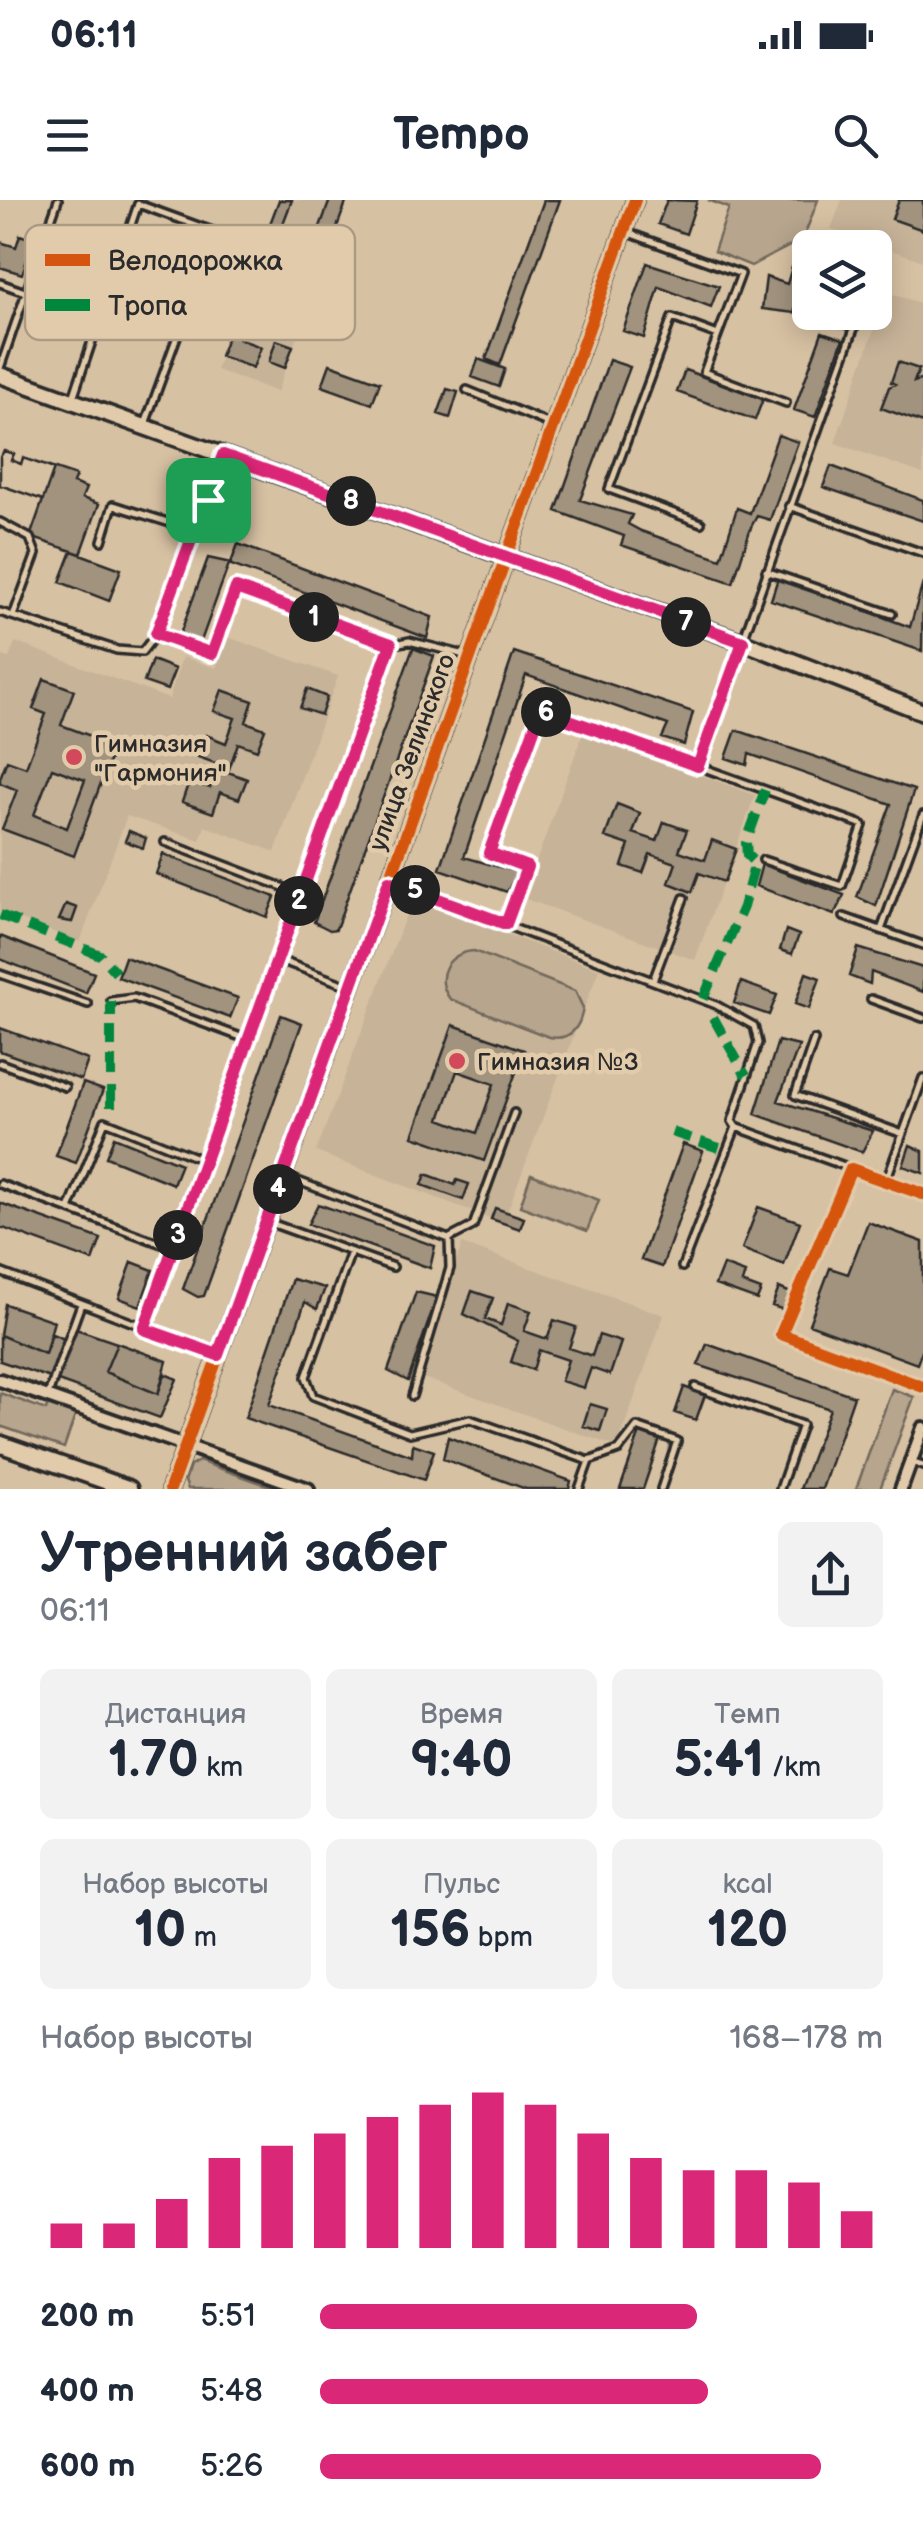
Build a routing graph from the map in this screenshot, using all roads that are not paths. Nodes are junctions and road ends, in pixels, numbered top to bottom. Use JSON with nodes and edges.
{"nodes":[{"id":1,"x":58,"y":200,"type":"edge"},
{"id":2,"x":635,"y":200,"type":"edge"},
{"id":3,"x":49,"y":225,"type":"edge"},
{"id":4,"x":131,"y":225,"type":"edge"},
{"id":5,"x":196,"y":225,"type":"edge"},
{"id":6,"x":624,"y":231,"type":"junction"},
{"id":7,"x":0,"y":282,"type":"edge"},
{"id":8,"x":25,"y":292,"type":"edge"},
{"id":9,"x":25,"y":295,"type":"edge"},
{"id":10,"x":853,"y":330,"type":"edge"},
{"id":11,"x":718,"y":335,"type":"junction"},
{"id":12,"x":92,"y":340,"type":"edge"},
{"id":13,"x":176,"y":340,"type":"edge"},
{"id":14,"x":0,"y":372,"type":"edge"},
{"id":15,"x":467,"y":390,"type":"dead end"},
{"id":16,"x":72,"y":401,"type":"junction"},
{"id":17,"x":786,"y":402,"type":"dead end"},
{"id":18,"x":553,"y":425,"type":"junction"},
{"id":19,"x":144,"y":430,"type":"junction"},
{"id":20,"x":223,"y":455,"type":"junction"},
{"id":21,"x":789,"y":506,"type":"junction"},
{"id":22,"x":0,"y":522,"type":"edge"},
{"id":23,"x":701,"y":523,"type":"dead end"},
{"id":24,"x":196,"y":530,"type":"junction"},
{"id":25,"x":102,"y":542,"type":"dead end"},
{"id":26,"x":923,"y":553,"type":"edge"},
{"id":27,"x":505,"y":558,"type":"junction"},
{"id":28,"x":766,"y":570,"type":"junction"},
{"id":29,"x":0,"y":612,"type":"edge"},
{"id":30,"x":892,"y":614,"type":"dead end"},
{"id":31,"x":13,"y":616,"type":"junction"},
{"id":32,"x":156,"y":634,"type":"junction"},
{"id":33,"x":743,"y":642,"type":"junction"},
{"id":34,"x":391,"y":644,"type":"junction"},
{"id":35,"x":469,"y":656,"type":"junction"},
{"id":36,"x":923,"y":712,"type":"edge"},
{"id":37,"x":698,"y":766,"type":"junction"},
{"id":38,"x":923,"y":816,"type":"edge"},
{"id":39,"x":165,"y":842,"type":"dead end"},
{"id":40,"x":763,"y":860,"type":"dead end"},
{"id":41,"x":389,"y":881,"type":"junction"},
{"id":42,"x":301,"y":894,"type":"junction"},
{"id":43,"x":684,"y":898,"type":"dead end"},
{"id":44,"x":844,"y":917,"type":"dead end"},
{"id":45,"x":506,"y":924,"type":"junction"},
{"id":46,"x":881,"y":930,"type":"junction"},
{"id":47,"x":923,"y":946,"type":"edge"},
{"id":48,"x":278,"y":959,"type":"junction"},
{"id":49,"x":0,"y":974,"type":"edge"},
{"id":50,"x":654,"y":978,"type":"junction"},
{"id":51,"x":351,"y":987,"type":"junction"},
{"id":52,"x":871,"y":999,"type":"dead end"},
{"id":53,"x":111,"y":1001,"type":"dead end"},
{"id":54,"x":88,"y":1004,"type":"dead end"},
{"id":55,"x":923,"y":1018,"type":"edge"},
{"id":56,"x":249,"y":1040,"type":"junction"},
{"id":57,"x":814,"y":1040,"type":"dead end"},
{"id":58,"x":0,"y":1063,"type":"edge"},
{"id":59,"x":923,"y":1078,"type":"edge"},
{"id":60,"x":65,"y":1087,"type":"dead end"},
{"id":61,"x":514,"y":1112,"type":"dead end"},
{"id":62,"x":736,"y":1127,"type":"junction"},
{"id":63,"x":903,"y":1134,"type":"junction"},
{"id":64,"x":205,"y":1161,"type":"junction"},
{"id":65,"x":851,"y":1169,"type":"junction"},
{"id":66,"x":282,"y":1176,"type":"junction"},
{"id":67,"x":886,"y":1181,"type":"junction"},
{"id":68,"x":0,"y":1184,"type":"edge"},
{"id":69,"x":923,"y":1194,"type":"edge"},
{"id":70,"x":69,"y":1210,"type":"junction"},
{"id":71,"x":266,"y":1222,"type":"junction"},
{"id":72,"x":449,"y":1239,"type":"junction"},
{"id":73,"x":173,"y":1248,"type":"junction"},
{"id":74,"x":352,"y":1252,"type":"junction"},
{"id":75,"x":393,"y":1266,"type":"dead end"},
{"id":76,"x":682,"y":1266,"type":"dead end"},
{"id":77,"x":0,"y":1272,"type":"edge"},
{"id":78,"x":81,"y":1304,"type":"junction"},
{"id":79,"x":144,"y":1329,"type":"junction"},
{"id":80,"x":218,"y":1355,"type":"junction"},
{"id":81,"x":0,"y":1380,"type":"edge"},
{"id":82,"x":696,"y":1387,"type":"dead end"},
{"id":83,"x":923,"y":1387,"type":"edge"},
{"id":84,"x":412,"y":1396,"type":"dead end"},
{"id":85,"x":47,"y":1398,"type":"junction"},
{"id":86,"x":923,"y":1428,"type":"edge"},
{"id":87,"x":0,"y":1444,"type":"edge"},
{"id":88,"x":184,"y":1446,"type":"junction"},
{"id":89,"x":588,"y":1460,"type":"junction"},
{"id":90,"x":911,"y":1462,"type":"junction"},
{"id":91,"x":923,"y":1466,"type":"edge"},
{"id":92,"x":129,"y":1489,"type":"edge"},
{"id":93,"x":170,"y":1489,"type":"edge"},
{"id":94,"x":308,"y":1489,"type":"edge"},
{"id":95,"x":578,"y":1489,"type":"edge"},
{"id":96,"x":661,"y":1489,"type":"edge"},
{"id":97,"x":780,"y":1489,"type":"edge"},
{"id":98,"x":901,"y":1489,"type":"edge"}],
"edges":[{"from":1,"to":3,"type":"lane"},
{"from":2,"to":6,"type":"street","name":"улица Зелинского"},
{"from":4,"to":5,"type":"lane"},
{"from":6,"to":11,"type":"lane"},
{"from":6,"to":18,"type":"street","name":"улица Зелинского"},
{"from":7,"to":8,"type":"lane"},
{"from":9,"to":14,"type":"lane"},
{"from":10,"to":21,"type":"lane"},
{"from":11,"to":17,"type":"lane"},
{"from":11,"to":23,"type":"lane"},
{"from":12,"to":16,"type":"lane"},
{"from":13,"to":19,"type":"lane"},
{"from":14,"to":16,"type":"main road"},
{"from":15,"to":18,"type":"lane"},
{"from":16,"to":19,"type":"main road"},
{"from":18,"to":27,"type":"street","name":"улица Зелинского"},
{"from":19,"to":20,"type":"main road"},
{"from":20,"to":24,"type":"lane"},
{"from":20,"to":27,"type":"main road"},
{"from":21,"to":26,"type":"lane"},
{"from":21,"to":28,"type":"lane"},
{"from":22,"to":31,"type":"lane"},
{"from":24,"to":25,"type":"lane"},
{"from":24,"to":32,"type":"lane"},
{"from":27,"to":33,"type":"main road"},
{"from":27,"to":35,"type":"street","name":"улица Зелинского"},
{"from":28,"to":30,"type":"lane"},
{"from":28,"to":33,"type":"lane"},
{"from":29,"to":31,"type":"lane"},
{"from":31,"to":32,"type":"lane"},
{"from":32,"to":34,"type":"lane"},
{"from":33,"to":36,"type":"main road"},
{"from":33,"to":37,"type":"lane"},
{"from":34,"to":35,"type":"lane"},
{"from":34,"to":42,"type":"lane"},
{"from":35,"to":41,"type":"street","name":"улица Зелинского"},
{"from":37,"to":40,"type":"lane"},
{"from":37,"to":45,"type":"lane"},
{"from":38,"to":46,"type":"lane"},
{"from":39,"to":42,"type":"lane"},
{"from":41,"to":45,"type":"lane"},
{"from":41,"to":51,"type":"street","name":"улица Зелинского"},
{"from":42,"to":48,"type":"lane"},
{"from":43,"to":50,"type":"lane"},
{"from":44,"to":46,"type":"lane"},
{"from":45,"to":50,"type":"lane"},
{"from":46,"to":47,"type":"lane"},
{"from":48,"to":51,"type":"lane"},
{"from":48,"to":56,"type":"lane"},
{"from":49,"to":54,"type":"lane"},
{"from":50,"to":62,"type":"lane"},
{"from":51,"to":66,"type":"street","name":"улица Зелинского"},
{"from":52,"to":55,"type":"lane"},
{"from":53,"to":56,"type":"lane"},
{"from":56,"to":64,"type":"lane"},
{"from":57,"to":63,"type":"lane"},
{"from":58,"to":60,"type":"lane"},
{"from":59,"to":63,"type":"lane"},
{"from":61,"to":72,"type":"lane"},
{"from":62,"to":65,"type":"lane"},
{"from":62,"to":76,"type":"lane"},
{"from":63,"to":67,"type":"lane"},
{"from":64,"to":70,"type":"lane"},
{"from":64,"to":73,"type":"lane"},
{"from":65,"to":67,"type":"street"},
{"from":65,"to":83,"type":"street"},
{"from":66,"to":71,"type":"street","name":"улица Зелинского"},
{"from":66,"to":72,"type":"lane"},
{"from":67,"to":69,"type":"street"},
{"from":68,"to":70,"type":"lane"},
{"from":70,"to":73,"type":"lane"},
{"from":71,"to":74,"type":"lane"},
{"from":71,"to":80,"type":"street","name":"улица Зелинского"},
{"from":72,"to":84,"type":"lane"},
{"from":73,"to":79,"type":"lane"},
{"from":74,"to":75,"type":"lane"},
{"from":74,"to":89,"type":"lane"},
{"from":77,"to":78,"type":"lane"},
{"from":78,"to":79,"type":"lane"},
{"from":78,"to":85,"type":"lane"},
{"from":79,"to":80,"type":"lane"},
{"from":80,"to":88,"type":"street","name":"улица Зелинского"},
{"from":81,"to":85,"type":"street"},
{"from":82,"to":97,"type":"lane"},
{"from":85,"to":88,"type":"street"},
{"from":86,"to":90,"type":"street"},
{"from":87,"to":92,"type":"main road"},
{"from":88,"to":93,"type":"street","name":"улица Зелинского"},
{"from":88,"to":94,"type":"street"},
{"from":89,"to":95,"type":"lane"},
{"from":89,"to":96,"type":"lane"},
{"from":90,"to":91,"type":"lane"},
{"from":90,"to":98,"type":"street"}]}
